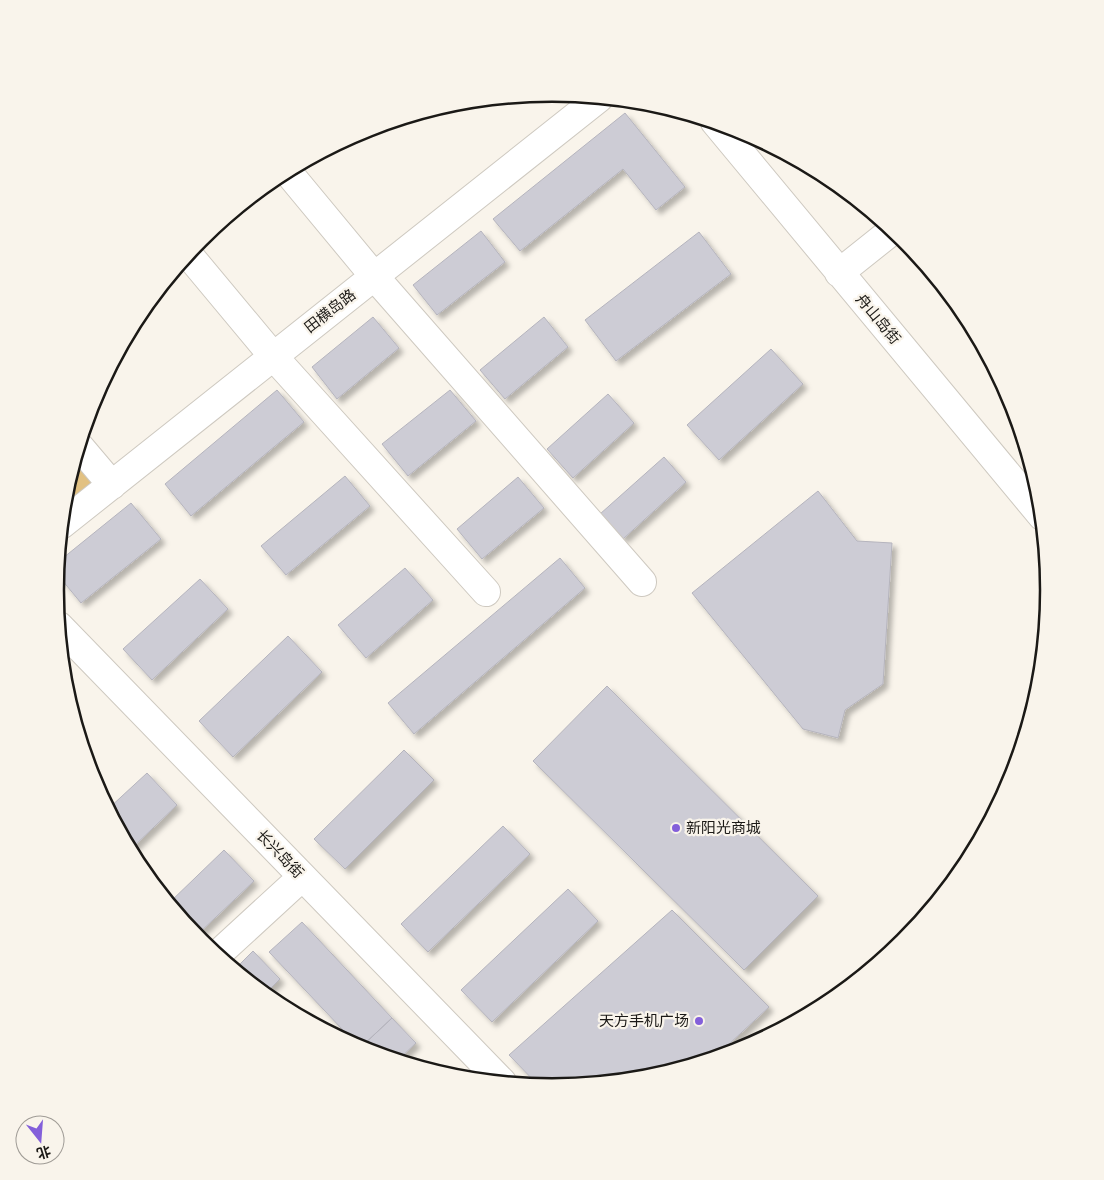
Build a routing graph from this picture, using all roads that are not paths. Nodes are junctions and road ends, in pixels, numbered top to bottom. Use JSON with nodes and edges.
{"nodes":[{"id":1,"x":592,"y":104,"type":"edge"},
{"id":2,"x":725,"y":134,"type":"edge"},
{"id":3,"x":292,"y":177,"type":"edge"},
{"id":4,"x":887,"y":235,"type":"edge"},
{"id":5,"x":193,"y":260,"type":"edge"},
{"id":6,"x":839,"y":273,"type":"junction"},
{"id":7,"x":374,"y":276,"type":"junction"},
{"id":8,"x":273,"y":356,"type":"junction"},
{"id":9,"x":84,"y":452,"type":"edge"},
{"id":10,"x":112,"y":485,"type":"junction"},
{"id":11,"x":1033,"y":505,"type":"edge"},
{"id":12,"x":69,"y":519,"type":"edge"},
{"id":13,"x":642,"y":582,"type":"dead end"},
{"id":14,"x":486,"y":592,"type":"dead end"},
{"id":15,"x":66,"y":633,"type":"edge"},
{"id":16,"x":302,"y":877,"type":"junction"},
{"id":17,"x":223,"y":950,"type":"edge"},
{"id":18,"x":495,"y":1075,"type":"edge"}],
"edges":[{"from":1,"to":7,"type":"street","name":"田横岛路"},
{"from":2,"to":6,"type":"street","name":"舟山岛街"},
{"from":3,"to":7,"type":"street"},
{"from":4,"to":6,"type":"street"},
{"from":5,"to":8,"type":"street"},
{"from":6,"to":11,"type":"street","name":"舟山岛街"},
{"from":7,"to":8,"type":"street","name":"田横岛路"},
{"from":7,"to":13,"type":"street"},
{"from":8,"to":10,"type":"street","name":"田横岛路"},
{"from":8,"to":14,"type":"street"},
{"from":9,"to":10,"type":"street"},
{"from":10,"to":12,"type":"street","name":"田横岛路"},
{"from":15,"to":16,"type":"street","name":"长兴岛街"},
{"from":16,"to":17,"type":"street"},
{"from":16,"to":18,"type":"street","name":"长兴岛街"}]}
